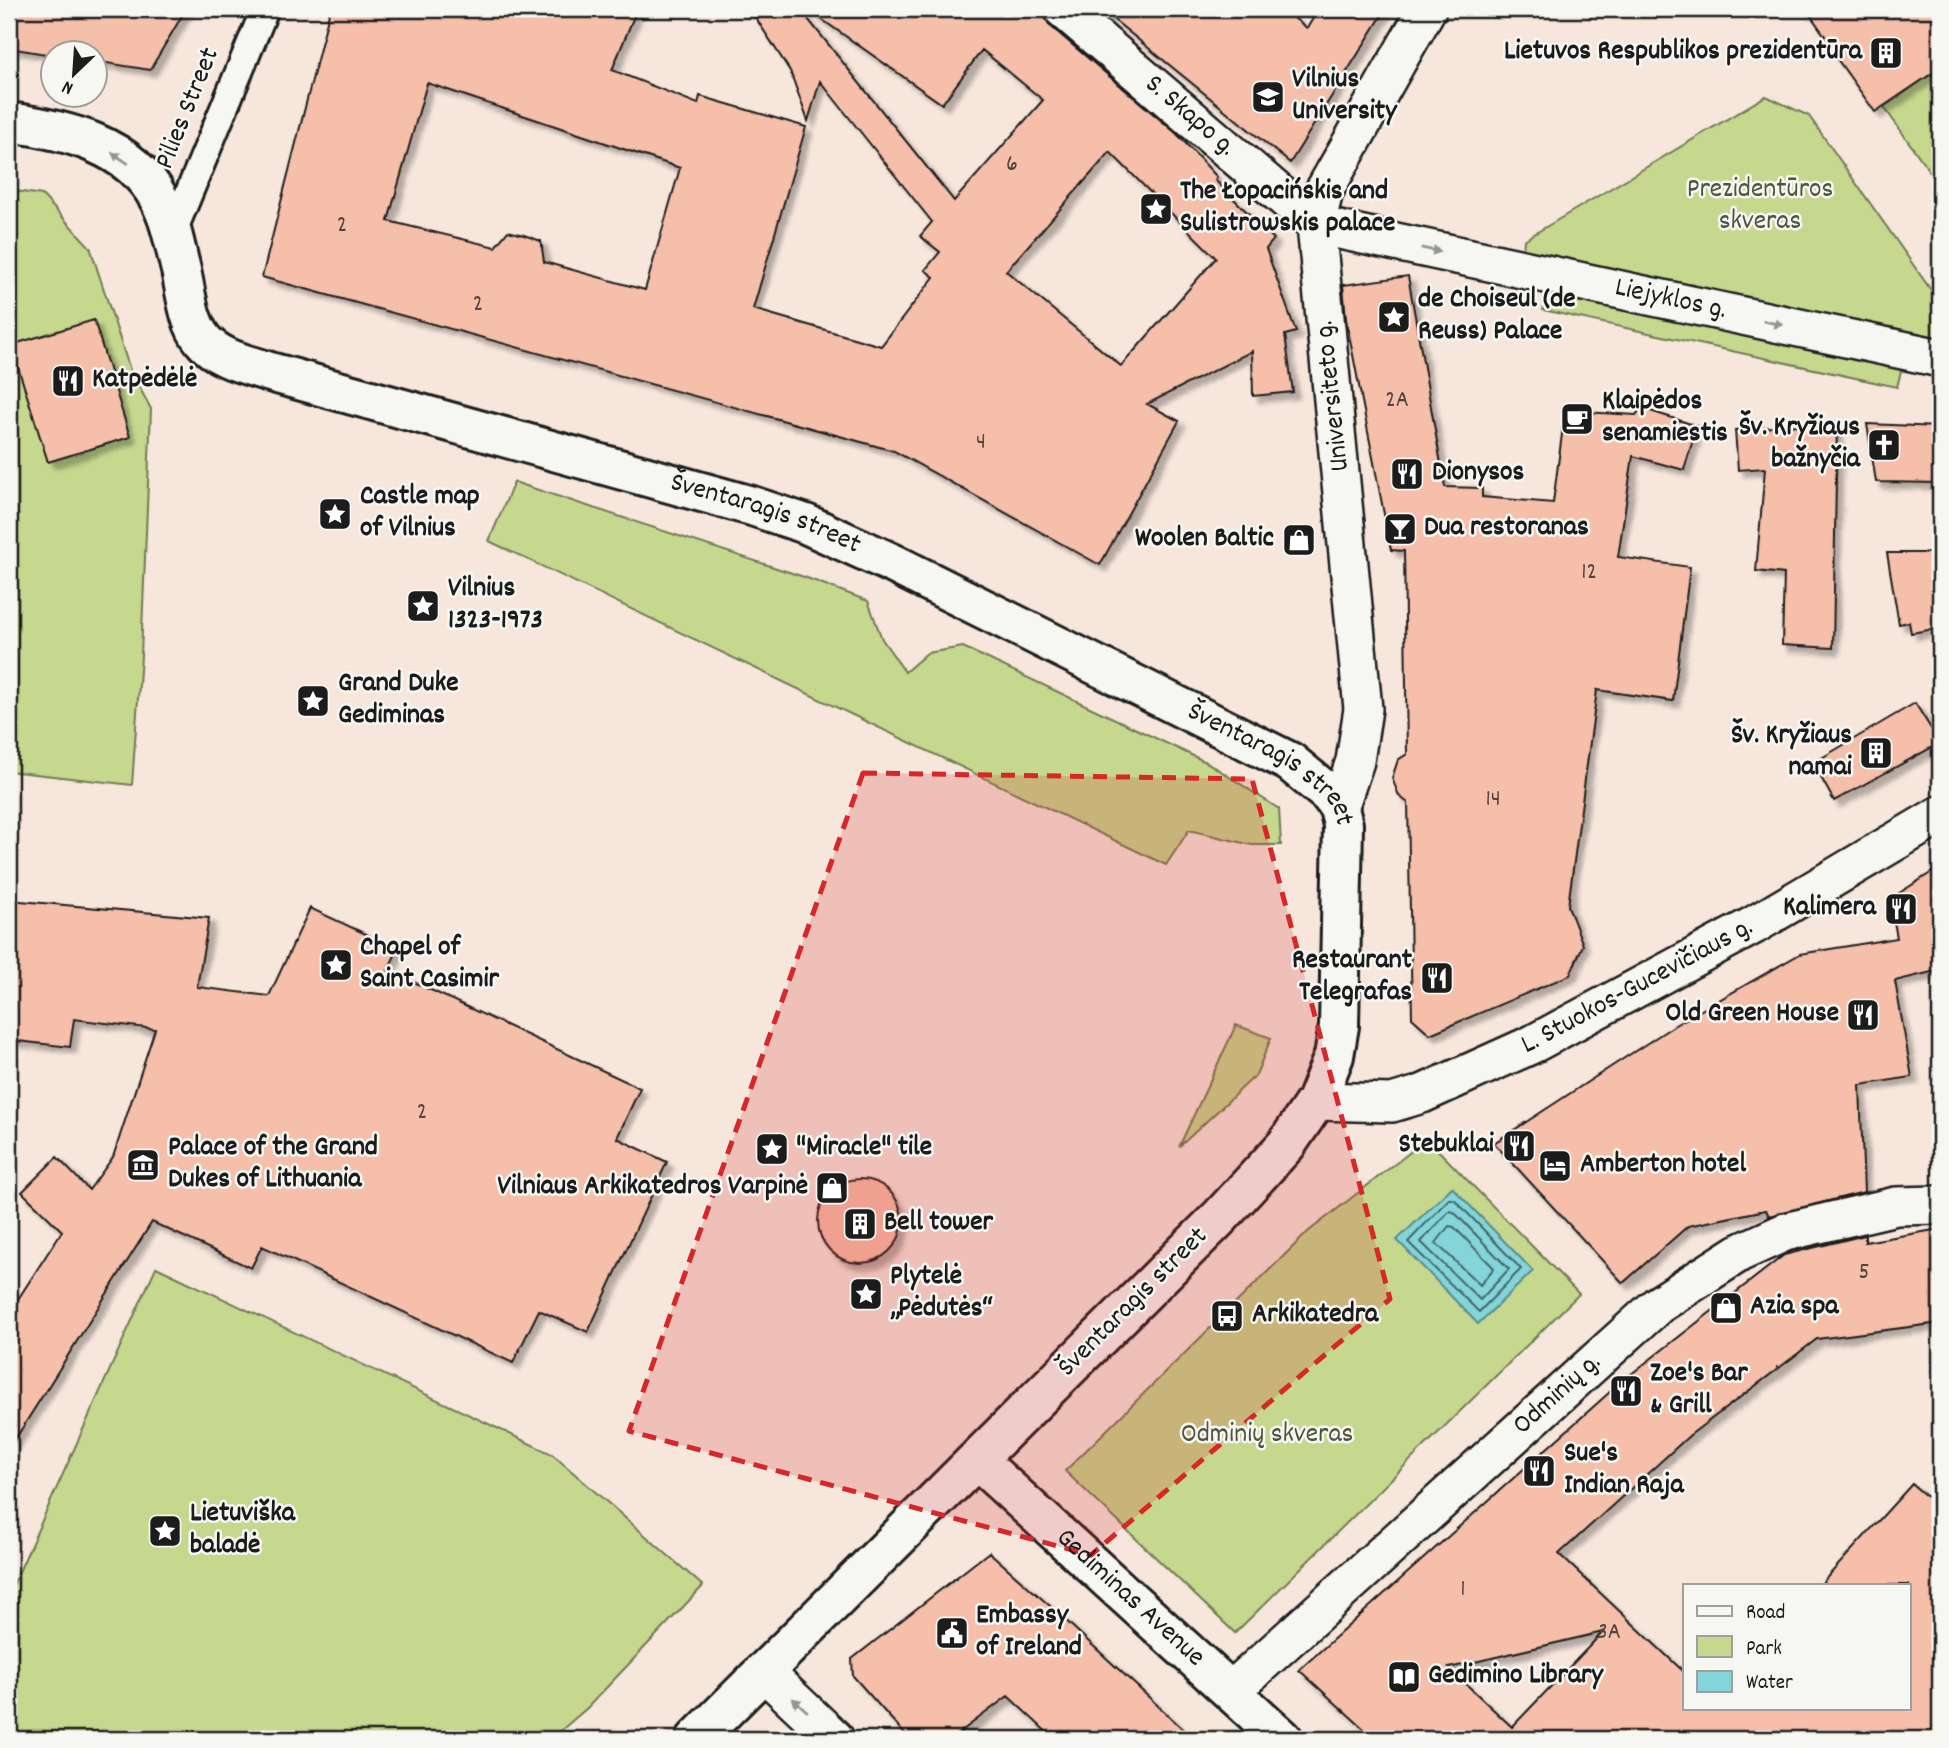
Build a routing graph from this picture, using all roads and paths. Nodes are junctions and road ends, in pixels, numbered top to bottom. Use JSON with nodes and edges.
{"nodes":[{"id":1,"x":265,"y":9,"type":"edge"},
{"id":2,"x":1063,"y":9,"type":"edge"},
{"id":3,"x":1427,"y":9,"type":"edge"},
{"id":4,"x":9,"y":122,"type":"edge"},
{"id":5,"x":1317,"y":225,"type":"junction"},
{"id":6,"x":172,"y":234,"type":"junction"},
{"id":7,"x":1940,"y":358,"type":"edge"},
{"id":8,"x":1339,"y":808,"type":"junction"},
{"id":9,"x":1940,"y":815,"type":"edge"},
{"id":10,"x":1316,"y":1101,"type":"junction"},
{"id":11,"x":1940,"y":1205,"type":"edge"},
{"id":12,"x":976,"y":1460,"type":"junction"},
{"id":13,"x":763,"y":1671,"type":"junction"},
{"id":14,"x":1231,"y":1691,"type":"junction"},
{"id":15,"x":696,"y":1739,"type":"edge"},
{"id":16,"x":835,"y":1739,"type":"edge"},
{"id":17,"x":1283,"y":1739,"type":"edge"}],
"edges":[{"from":1,"to":6,"type":"street","name":"Pilies Street"},
{"from":2,"to":5,"type":"street","name":"S. Skapo g."},
{"from":3,"to":5,"type":"street","name":"Universiteto g."},
{"from":6,"to":4,"type":"main road","one_way":true},
{"from":5,"to":7,"type":"street","name":"Liejyklos g.","one_way":true},
{"from":5,"to":8,"type":"street","name":"Universiteto g."},
{"from":6,"to":8,"type":"main road","name":"Šventaragis street"},
{"from":8,"to":10,"type":"main road","name":"Šventaragis street"},
{"from":9,"to":10,"type":"street","name":"L. Stuokos-Gucevičiaus g."},
{"from":10,"to":12,"type":"main road","name":"Šventaragis street"},
{"from":11,"to":14,"type":"street","name":"Odminių g."},
{"from":12,"to":13,"type":"main road","name":"Šventaragis street"},
{"from":12,"to":14,"type":"main road","name":"Gediminas Avenue"},
{"from":13,"to":15,"type":"main road","name":"Šventaragis street"},
{"from":16,"to":13,"type":"street","one_way":true},
{"from":14,"to":17,"type":"main road","name":"Gediminas Avenue"}]}
